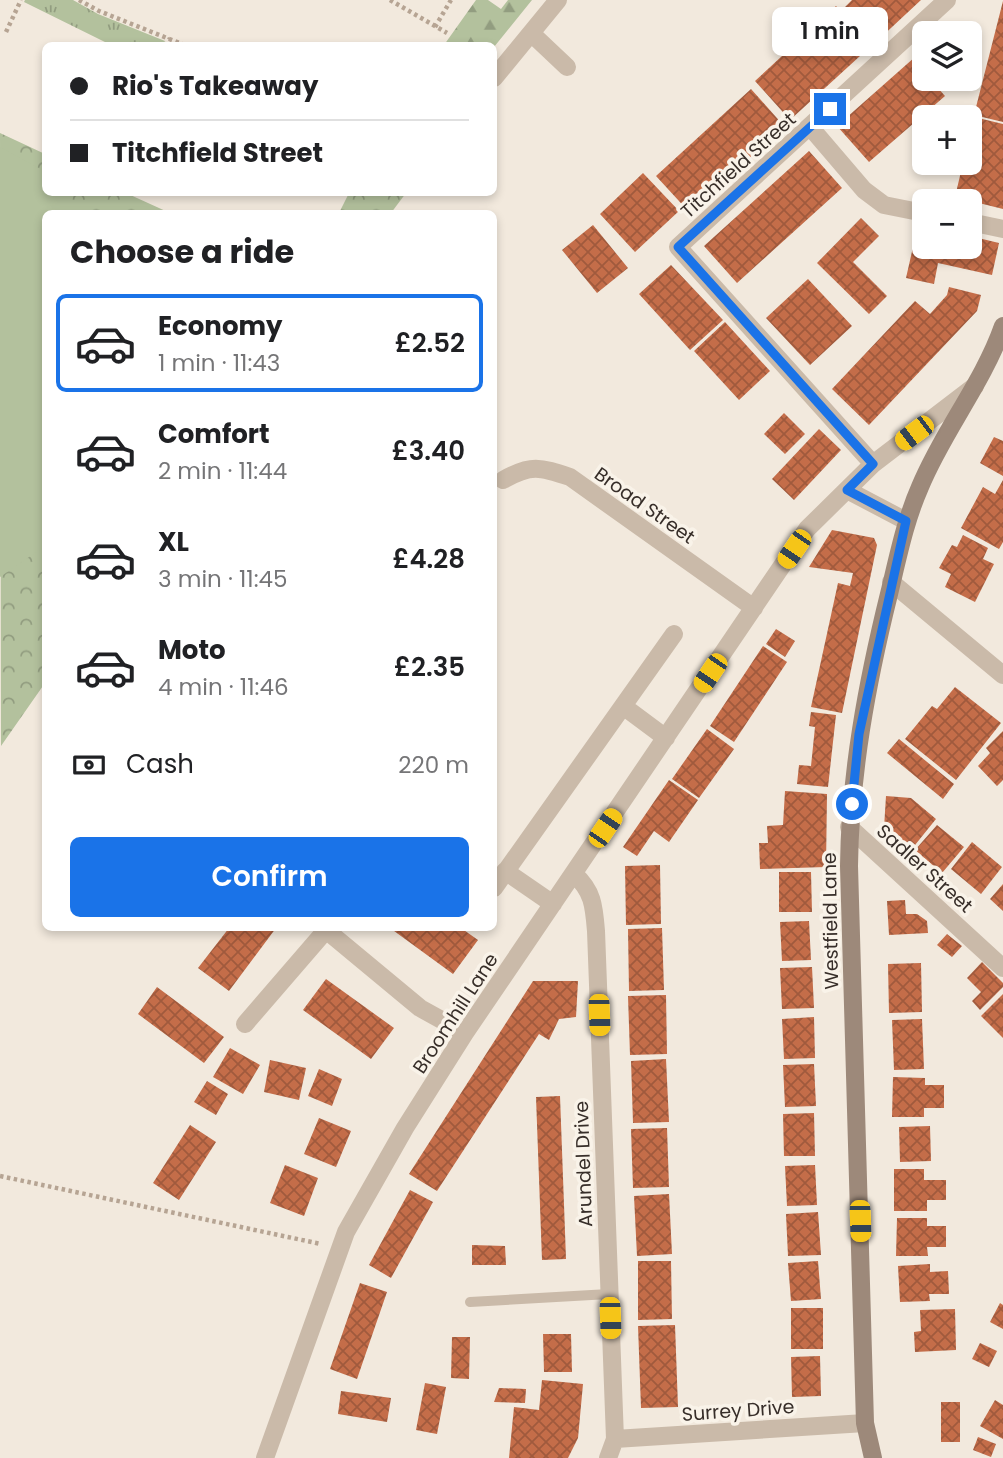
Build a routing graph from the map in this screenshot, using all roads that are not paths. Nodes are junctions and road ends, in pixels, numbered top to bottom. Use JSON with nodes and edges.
{"nodes":[{"id":1,"x":558,"y":0,"type":"edge"},
{"id":2,"x":947,"y":0,"type":"edge"},
{"id":3,"x":531,"y":33,"type":"junction"},
{"id":4,"x":567,"y":67,"type":"dead end"},
{"id":5,"x":497,"y":74,"type":"edge"},
{"id":6,"x":811,"y":128,"type":"junction"},
{"id":7,"x":912,"y":211,"type":"edge"},
{"id":8,"x":982,"y":225,"type":"edge"},
{"id":9,"x":1003,"y":229,"type":"edge"},
{"id":10,"x":1003,"y":326,"type":"edge"},
{"id":11,"x":975,"y":386,"type":"junction"},
{"id":12,"x":873,"y":464,"type":"junction"},
{"id":13,"x":503,"y":480,"type":"dead end"},
{"id":14,"x":847,"y":490,"type":"junction"},
{"id":15,"x":906,"y":521,"type":"junction"},
{"id":16,"x":891,"y":582,"type":"junction"},
{"id":17,"x":754,"y":608,"type":"junction"},
{"id":18,"x":674,"y":634,"type":"dead end"},
{"id":19,"x":1003,"y":675,"type":"edge"},
{"id":20,"x":623,"y":706,"type":"junction"},
{"id":21,"x":666,"y":738,"type":"junction"},
{"id":22,"x":849,"y":827,"type":"junction"},
{"id":23,"x":505,"y":872,"type":"junction"},
{"id":24,"x":574,"y":874,"type":"junction"},
{"id":25,"x":497,"y":884,"type":"edge"},
{"id":26,"x":553,"y":904,"type":"junction"},
{"id":27,"x":325,"y":931,"type":"edge"},
{"id":28,"x":327,"y":931,"type":"edge"},
{"id":29,"x":1003,"y":968,"type":"edge"},
{"id":30,"x":245,"y":1024,"type":"dead end"},
{"id":31,"x":465,"y":1033,"type":"junction"},
{"id":32,"x":609,"y":1294,"type":"junction"},
{"id":33,"x":470,"y":1302,"type":"dead end"},
{"id":34,"x":865,"y":1423,"type":"junction"},
{"id":35,"x":615,"y":1439,"type":"junction"},
{"id":36,"x":265,"y":1458,"type":"edge"},
{"id":37,"x":608,"y":1458,"type":"edge"},
{"id":38,"x":873,"y":1458,"type":"edge"}],
"edges":[{"from":1,"to":3,"type":"street"},
{"from":2,"to":6,"type":"street","name":"Titchfield Street"},
{"from":3,"to":4,"type":"street"},
{"from":3,"to":5,"type":"street"},
{"from":6,"to":7,"type":"street"},
{"from":6,"to":12,"type":"street","name":"Titchfield Street"},
{"from":8,"to":9,"type":"street"},
{"from":10,"to":11,"type":"street","name":"Westfield Lane"},
{"from":11,"to":12,"type":"street","name":"Broomhill Lane"},
{"from":11,"to":15,"type":"street","name":"Westfield Lane"},
{"from":12,"to":14,"type":"street","name":"Broomhill Lane"},
{"from":13,"to":17,"type":"street","name":"Broad Street"},
{"from":14,"to":15,"type":"street"},
{"from":14,"to":17,"type":"street","name":"Broomhill Lane"},
{"from":15,"to":16,"type":"street","name":"Westfield Lane"},
{"from":16,"to":19,"type":"street"},
{"from":16,"to":22,"type":"street","name":"Westfield Lane"},
{"from":17,"to":21,"type":"street","name":"Broomhill Lane"},
{"from":18,"to":20,"type":"street"},
{"from":20,"to":21,"type":"street"},
{"from":20,"to":23,"type":"street"},
{"from":21,"to":24,"type":"street","name":"Broomhill Lane"},
{"from":22,"to":29,"type":"street","name":"Sadler Street"},
{"from":22,"to":34,"type":"street","name":"Westfield Lane"},
{"from":23,"to":25,"type":"street"},
{"from":23,"to":26,"type":"street"},
{"from":24,"to":26,"type":"street","name":"Broomhill Lane"},
{"from":24,"to":32,"type":"street","name":"Arundel Drive"},
{"from":26,"to":31,"type":"street","name":"Broomhill Lane"},
{"from":27,"to":30,"type":"street"},
{"from":28,"to":31,"type":"street"},
{"from":31,"to":36,"type":"street","name":"Broomhill Lane"},
{"from":32,"to":33,"type":"lane"},
{"from":32,"to":35,"type":"street","name":"Arundel Drive"},
{"from":34,"to":35,"type":"street","name":"Surrey Drive"},
{"from":34,"to":38,"type":"street","name":"Westfield Lane"},
{"from":35,"to":37,"type":"street","name":"Arundel Drive"}]}
